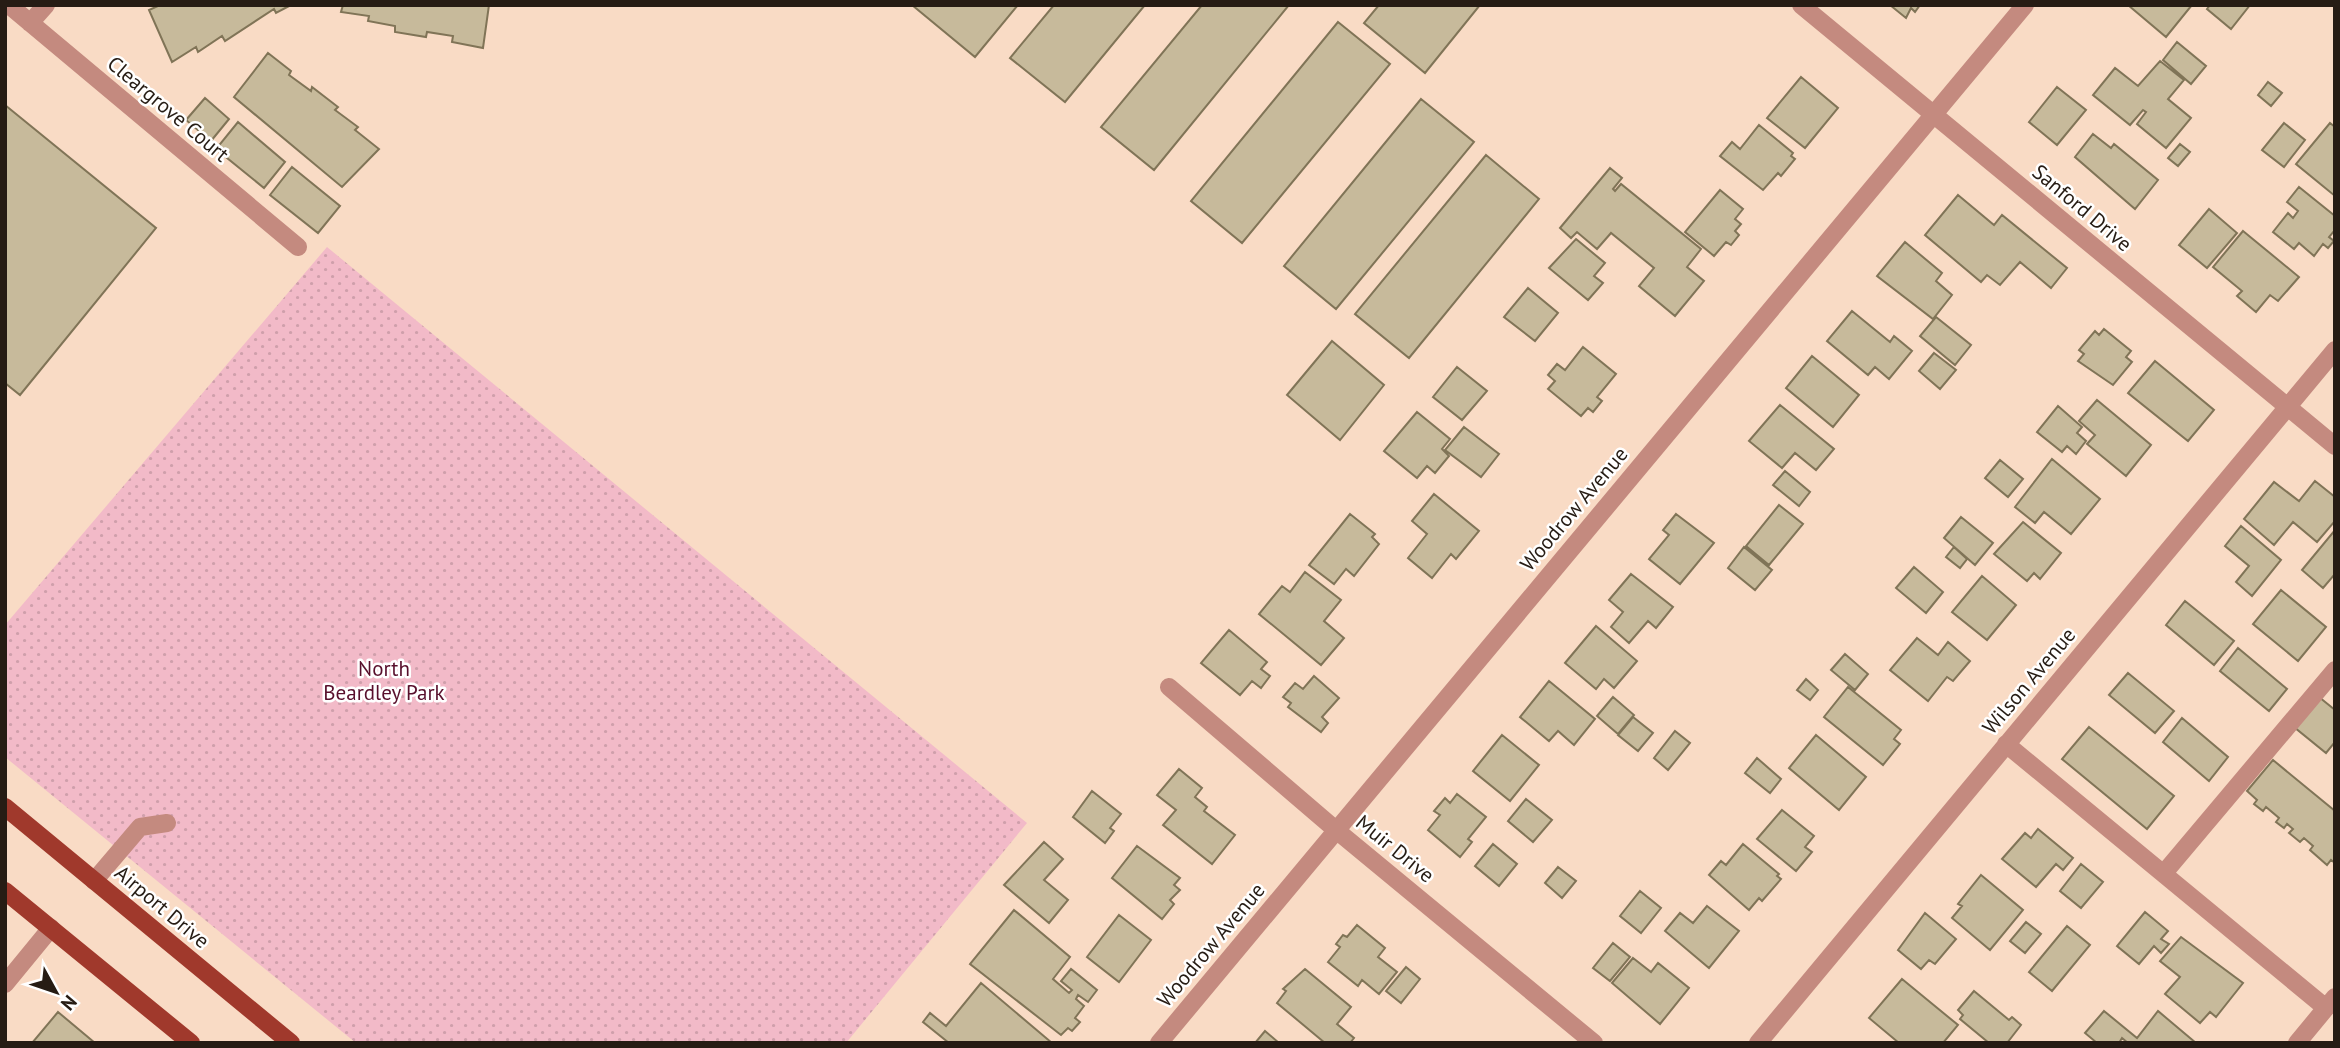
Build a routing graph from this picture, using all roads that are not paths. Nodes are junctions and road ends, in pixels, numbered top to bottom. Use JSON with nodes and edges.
{"nodes":[{"id":1,"x":9,"y":5,"type":"edge"},
{"id":2,"x":46,"y":5,"type":"edge"},
{"id":3,"x":1801,"y":5,"type":"edge"},
{"id":4,"x":2025,"y":5,"type":"edge"},
{"id":5,"x":30,"y":23,"type":"junction"},
{"id":6,"x":1933,"y":115,"type":"junction"},
{"id":7,"x":298,"y":247,"type":"dead end"},
{"id":8,"x":2335,"y":349,"type":"edge"},
{"id":9,"x":2287,"y":407,"type":"junction"},
{"id":10,"x":2335,"y":446,"type":"edge"},
{"id":11,"x":2335,"y":670,"type":"edge"},
{"id":12,"x":1169,"y":687,"type":"dead end"},
{"id":13,"x":2006,"y":744,"type":"junction"},
{"id":14,"x":5,"y":807,"type":"edge"},
{"id":15,"x":167,"y":823,"type":"dead end"},
{"id":16,"x":1336,"y":830,"type":"junction"},
{"id":17,"x":2164,"y":873,"type":"junction"},
{"id":18,"x":94,"y":881,"type":"junction"},
{"id":19,"x":5,"y":891,"type":"edge"},
{"id":20,"x":51,"y":928,"type":"junction"},
{"id":21,"x":5,"y":984,"type":"edge"},
{"id":22,"x":2330,"y":1002,"type":"edge"},
{"id":23,"x":191,"y":1043,"type":"edge"},
{"id":24,"x":291,"y":1043,"type":"edge"},
{"id":25,"x":1159,"y":1043,"type":"edge"},
{"id":26,"x":1594,"y":1043,"type":"edge"},
{"id":27,"x":1758,"y":1043,"type":"edge"},
{"id":28,"x":2297,"y":1043,"type":"edge"}],
"edges":[{"from":1,"to":5,"type":"street","name":"Cleargrove Court"},
{"from":2,"to":5,"type":"street"},
{"from":3,"to":6,"type":"street","name":"Sanford Drive"},
{"from":4,"to":6,"type":"street","name":"Woodrow Avenue"},
{"from":5,"to":7,"type":"street","name":"Cleargrove Court"},
{"from":6,"to":9,"type":"street","name":"Sanford Drive"},
{"from":6,"to":16,"type":"street","name":"Woodrow Avenue"},
{"from":8,"to":9,"type":"street","name":"Wilson Avenue"},
{"from":9,"to":10,"type":"street","name":"Sanford Drive"},
{"from":9,"to":13,"type":"street","name":"Wilson Avenue"},
{"from":11,"to":17,"type":"street"},
{"from":12,"to":16,"type":"street","name":"Muir Drive"},
{"from":13,"to":17,"type":"street"},
{"from":13,"to":27,"type":"street","name":"Wilson Avenue"},
{"from":14,"to":18,"type":"main road","name":"Airport Drive"},
{"from":15,"to":18,"type":"street"},
{"from":16,"to":25,"type":"street","name":"Woodrow Avenue"},
{"from":16,"to":26,"type":"street","name":"Muir Drive"},
{"from":17,"to":22,"type":"street"},
{"from":18,"to":24,"type":"main road","name":"Airport Drive"},
{"from":19,"to":20,"type":"main road"},
{"from":20,"to":21,"type":"street"},
{"from":20,"to":23,"type":"main road"},
{"from":22,"to":28,"type":"street"}]}
